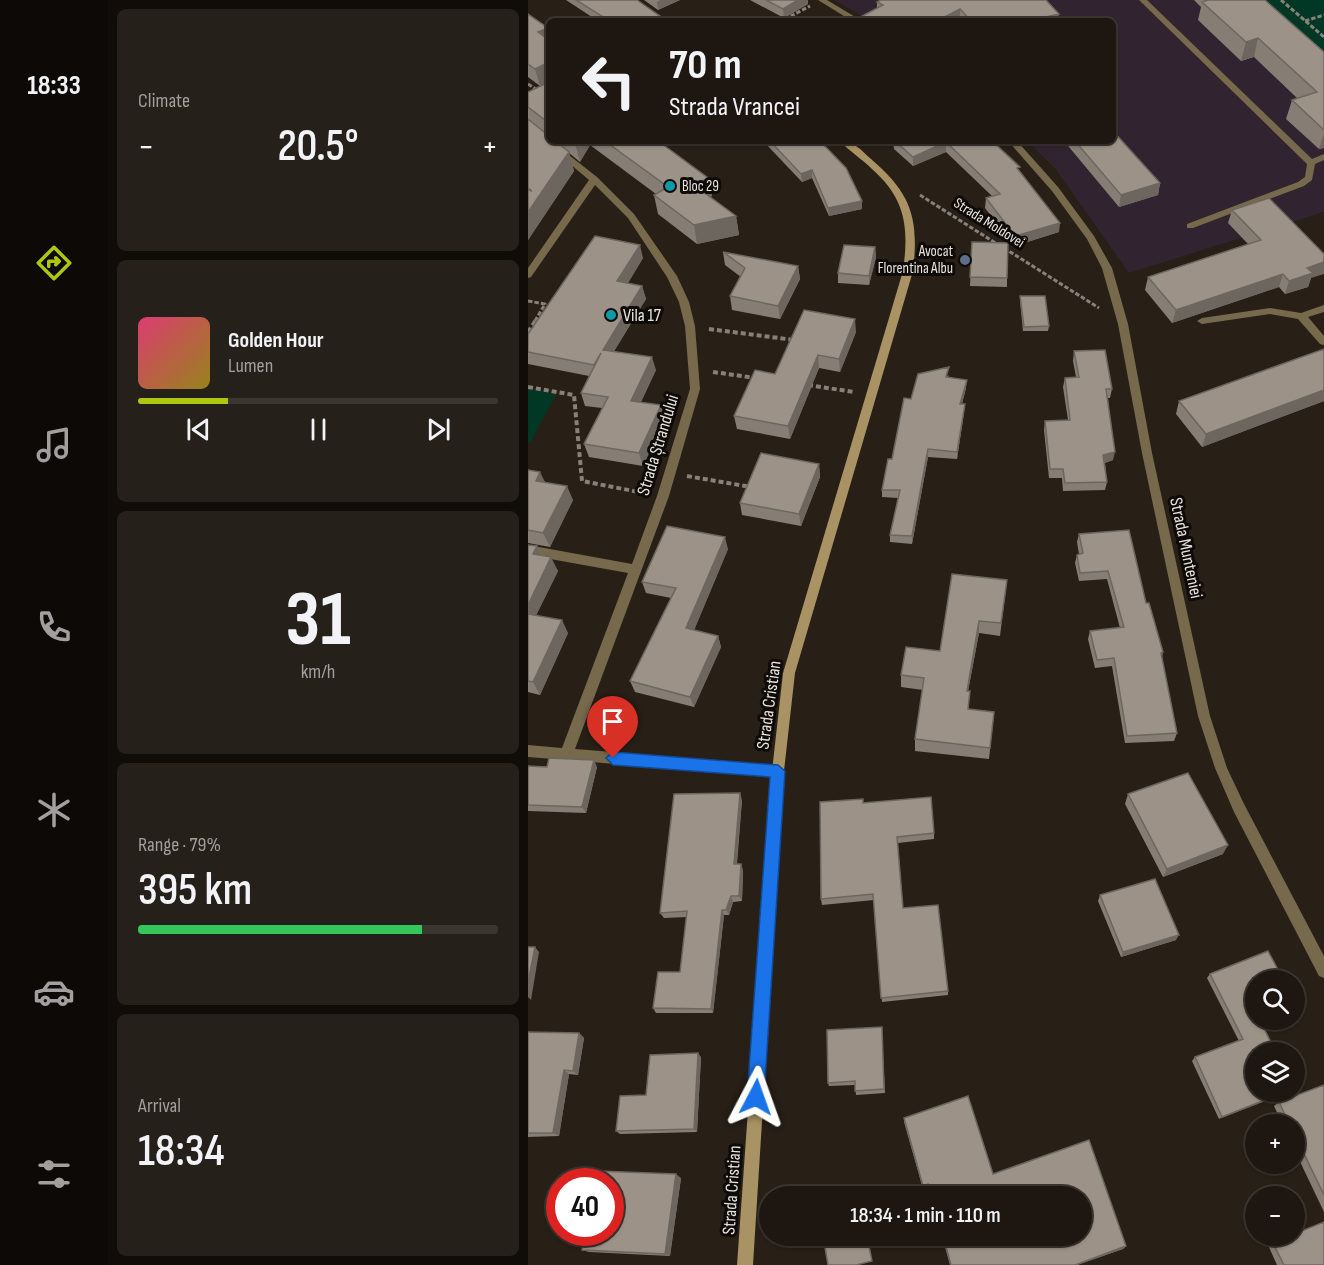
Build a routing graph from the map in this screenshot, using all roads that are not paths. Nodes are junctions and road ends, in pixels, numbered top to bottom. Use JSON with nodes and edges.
{"nodes":[{"id":1,"x":822,"y":0,"type":"edge"},
{"id":2,"x":1143,"y":0,"type":"edge"},
{"id":3,"x":853,"y":18,"type":"edge"},
{"id":4,"x":848,"y":144,"type":"edge"},
{"id":5,"x":1015,"y":144,"type":"edge"},
{"id":6,"x":555,"y":148,"type":"edge"},
{"id":7,"x":1324,"y":157,"type":"edge"},
{"id":8,"x":1311,"y":163,"type":"junction"},
{"id":9,"x":594,"y":179,"type":"junction"},
{"id":10,"x":1190,"y":226,"type":"dead end"},
{"id":11,"x":528,"y":275,"type":"edge"},
{"id":12,"x":1324,"y":308,"type":"edge"},
{"id":13,"x":1301,"y":316,"type":"junction"},
{"id":14,"x":1202,"y":321,"type":"edge"},
{"id":15,"x":1324,"y":342,"type":"edge"},
{"id":16,"x":528,"y":550,"type":"edge"},
{"id":17,"x":634,"y":569,"type":"junction"},
{"id":18,"x":528,"y":751,"type":"edge"},
{"id":19,"x":566,"y":755,"type":"junction"},
{"id":20,"x":778,"y":771,"type":"junction"},
{"id":21,"x":1324,"y":971,"type":"edge"},
{"id":22,"x":745,"y":1265,"type":"edge"}],
"edges":[{"from":1,"to":3,"type":"street"},
{"from":2,"to":8,"type":"street"},
{"from":4,"to":20,"type":"street","name":"Strada Cristian"},
{"from":5,"to":21,"type":"street","name":"Strada Munteniei"},
{"from":6,"to":9,"type":"street","name":"Strada Ștrandului"},
{"from":7,"to":8,"type":"street"},
{"from":8,"to":10,"type":"street"},
{"from":9,"to":11,"type":"street"},
{"from":9,"to":17,"type":"street","name":"Strada Ștrandului"},
{"from":12,"to":13,"type":"street"},
{"from":13,"to":14,"type":"street"},
{"from":13,"to":15,"type":"street"},
{"from":16,"to":17,"type":"street"},
{"from":17,"to":19,"type":"street","name":"Strada Ștrandului"},
{"from":18,"to":19,"type":"street"},
{"from":19,"to":20,"type":"street"},
{"from":20,"to":22,"type":"street","name":"Strada Cristian"}]}
